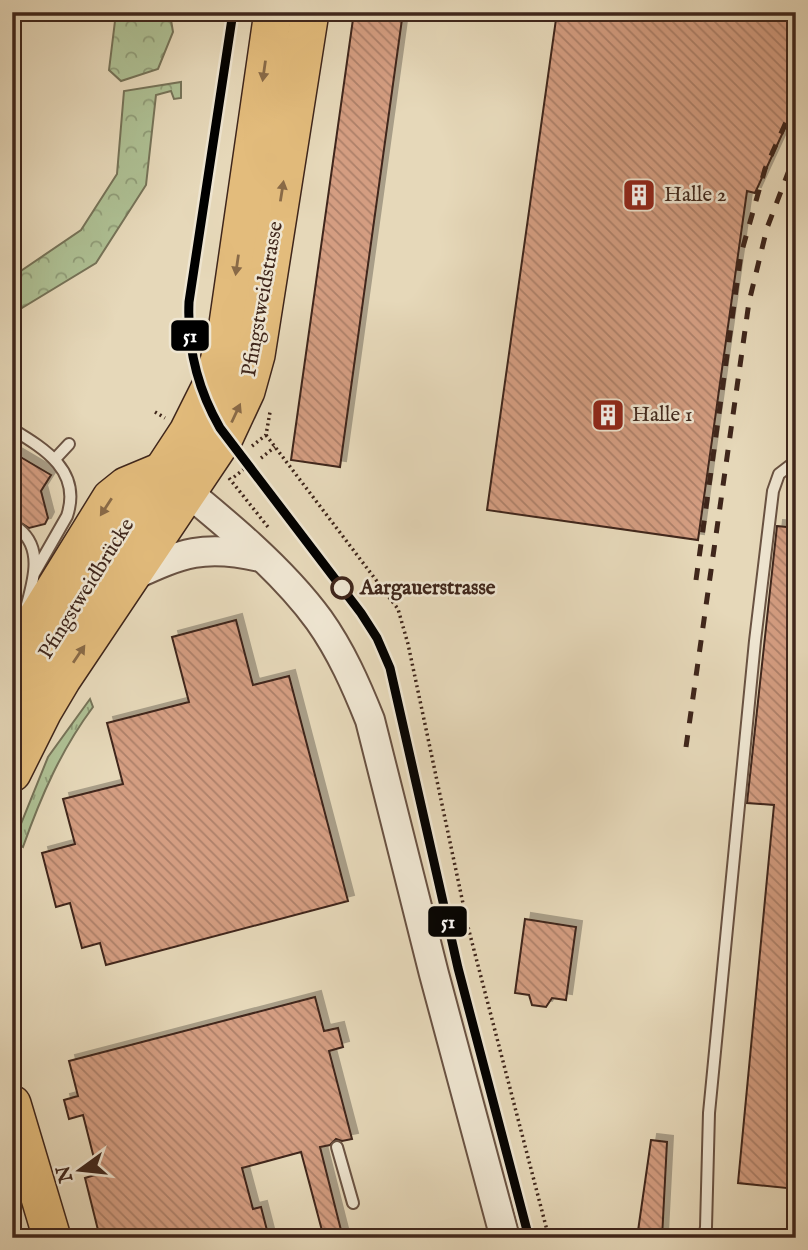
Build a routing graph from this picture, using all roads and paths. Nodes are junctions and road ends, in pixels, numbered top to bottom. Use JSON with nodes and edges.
{"nodes":[{"id":1,"x":273,"y":12,"type":"edge"},
{"id":2,"x":310,"y":12,"type":"edge"},
{"id":3,"x":12,"y":429,"type":"edge"},
{"id":4,"x":69,"y":444,"type":"dead end"},
{"id":5,"x":254,"y":445,"type":"dead end"},
{"id":6,"x":275,"y":447,"type":"junction"},
{"id":7,"x":261,"y":458,"type":"dead end"},
{"id":8,"x":55,"y":459,"type":"junction"},
{"id":9,"x":796,"y":461,"type":"edge"},
{"id":10,"x":175,"y":482,"type":"junction"},
{"id":11,"x":235,"y":487,"type":"dead end"},
{"id":12,"x":268,"y":527,"type":"dead end"},
{"id":13,"x":19,"y":529,"type":"dead end"},
{"id":14,"x":260,"y":557,"type":"junction"},
{"id":15,"x":35,"y":572,"type":"junction"},
{"id":16,"x":132,"y":576,"type":"junction"},
{"id":17,"x":15,"y":653,"type":"edge"},
{"id":18,"x":12,"y":707,"type":"edge"},
{"id":19,"x":12,"y":773,"type":"edge"},
{"id":20,"x":12,"y":1104,"type":"edge"},
{"id":21,"x":337,"y":1147,"type":"dead end"},
{"id":22,"x":12,"y":1189,"type":"edge"},
{"id":23,"x":354,"y":1203,"type":"dead end"},
{"id":24,"x":30,"y":1238,"type":"edge"},
{"id":25,"x":52,"y":1238,"type":"edge"},
{"id":26,"x":505,"y":1238,"type":"edge"},
{"id":27,"x":549,"y":1238,"type":"edge"},
{"id":28,"x":704,"y":1238,"type":"edge"}],
"edges":[{"from":1,"to":10,"type":"main road","name":"Pfingstweidstrasse","one_way":true},
{"from":10,"to":2,"type":"main road","name":"Pfingstweidstrasse","one_way":true},
{"from":3,"to":8,"type":"lane"},
{"from":4,"to":8,"type":"lane"},
{"from":5,"to":6,"type":"path"},
{"from":6,"to":7,"type":"path"},
{"from":6,"to":27,"type":"path"},
{"from":8,"to":15,"type":"lane"},
{"from":9,"to":28,"type":"lane"},
{"from":10,"to":14,"type":"street"},
{"from":10,"to":16,"type":"main road","name":"Pfingstweidstrasse"},
{"from":10,"to":17,"type":"main road","one_way":true},
{"from":10,"to":18,"type":"main road","name":"Pfingstweidbrücke"},
{"from":11,"to":12,"type":"path"},
{"from":13,"to":15,"type":"lane"},
{"from":14,"to":16,"type":"street"},
{"from":14,"to":26,"type":"street"},
{"from":15,"to":17,"type":"lane"},
{"from":19,"to":16,"type":"main road","name":"Pfingstweidstrasse","one_way":true},
{"from":20,"to":25,"type":"main road"},
{"from":21,"to":23,"type":"lane"},
{"from":22,"to":24,"type":"main road"}]}
